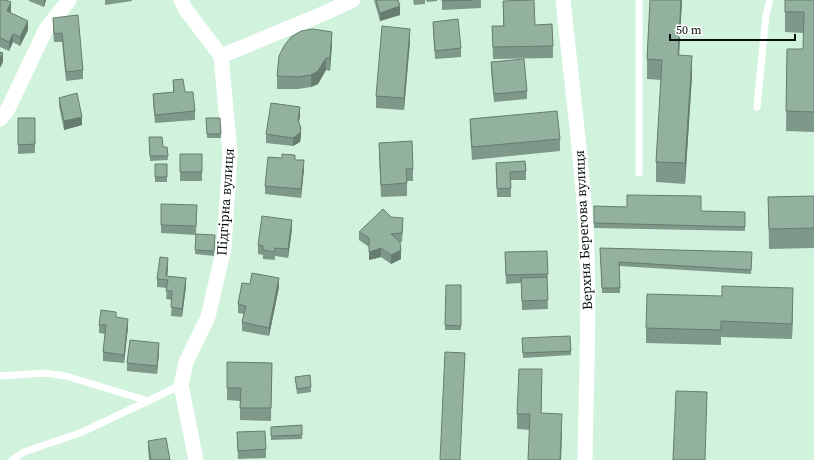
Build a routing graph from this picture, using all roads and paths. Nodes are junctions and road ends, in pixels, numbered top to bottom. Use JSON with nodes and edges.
{"nodes":[{"id":1,"x":69,"y":0,"type":"edge"},
{"id":2,"x":181,"y":0,"type":"edge"},
{"id":3,"x":353,"y":0,"type":"edge"},
{"id":4,"x":563,"y":0,"type":"edge"},
{"id":5,"x":639,"y":0,"type":"edge"},
{"id":6,"x":770,"y":0,"type":"edge"},
{"id":7,"x":221,"y":56,"type":"junction"},
{"id":8,"x":757,"y":107,"type":"dead end"},
{"id":9,"x":0,"y":119,"type":"edge"},
{"id":10,"x":639,"y":173,"type":"dead end"},
{"id":11,"x":0,"y":376,"type":"edge"},
{"id":12,"x":181,"y":385,"type":"junction"},
{"id":13,"x":148,"y":401,"type":"junction"},
{"id":14,"x":12,"y":460,"type":"edge"},
{"id":15,"x":196,"y":460,"type":"edge"},
{"id":16,"x":585,"y":460,"type":"edge"}],
"edges":[{"from":1,"to":9,"type":"street"},
{"from":2,"to":7,"type":"street"},
{"from":3,"to":7,"type":"street"},
{"from":4,"to":16,"type":"street","name":"Верхня Берегова вулиця"},
{"from":5,"to":10,"type":"lane"},
{"from":6,"to":8,"type":"lane"},
{"from":7,"to":12,"type":"street","name":"Підгірна вулиця"},
{"from":11,"to":13,"type":"lane"},
{"from":12,"to":13,"type":"lane"},
{"from":12,"to":15,"type":"street","name":"Підгірна вулиця"},
{"from":13,"to":14,"type":"lane"}]}
